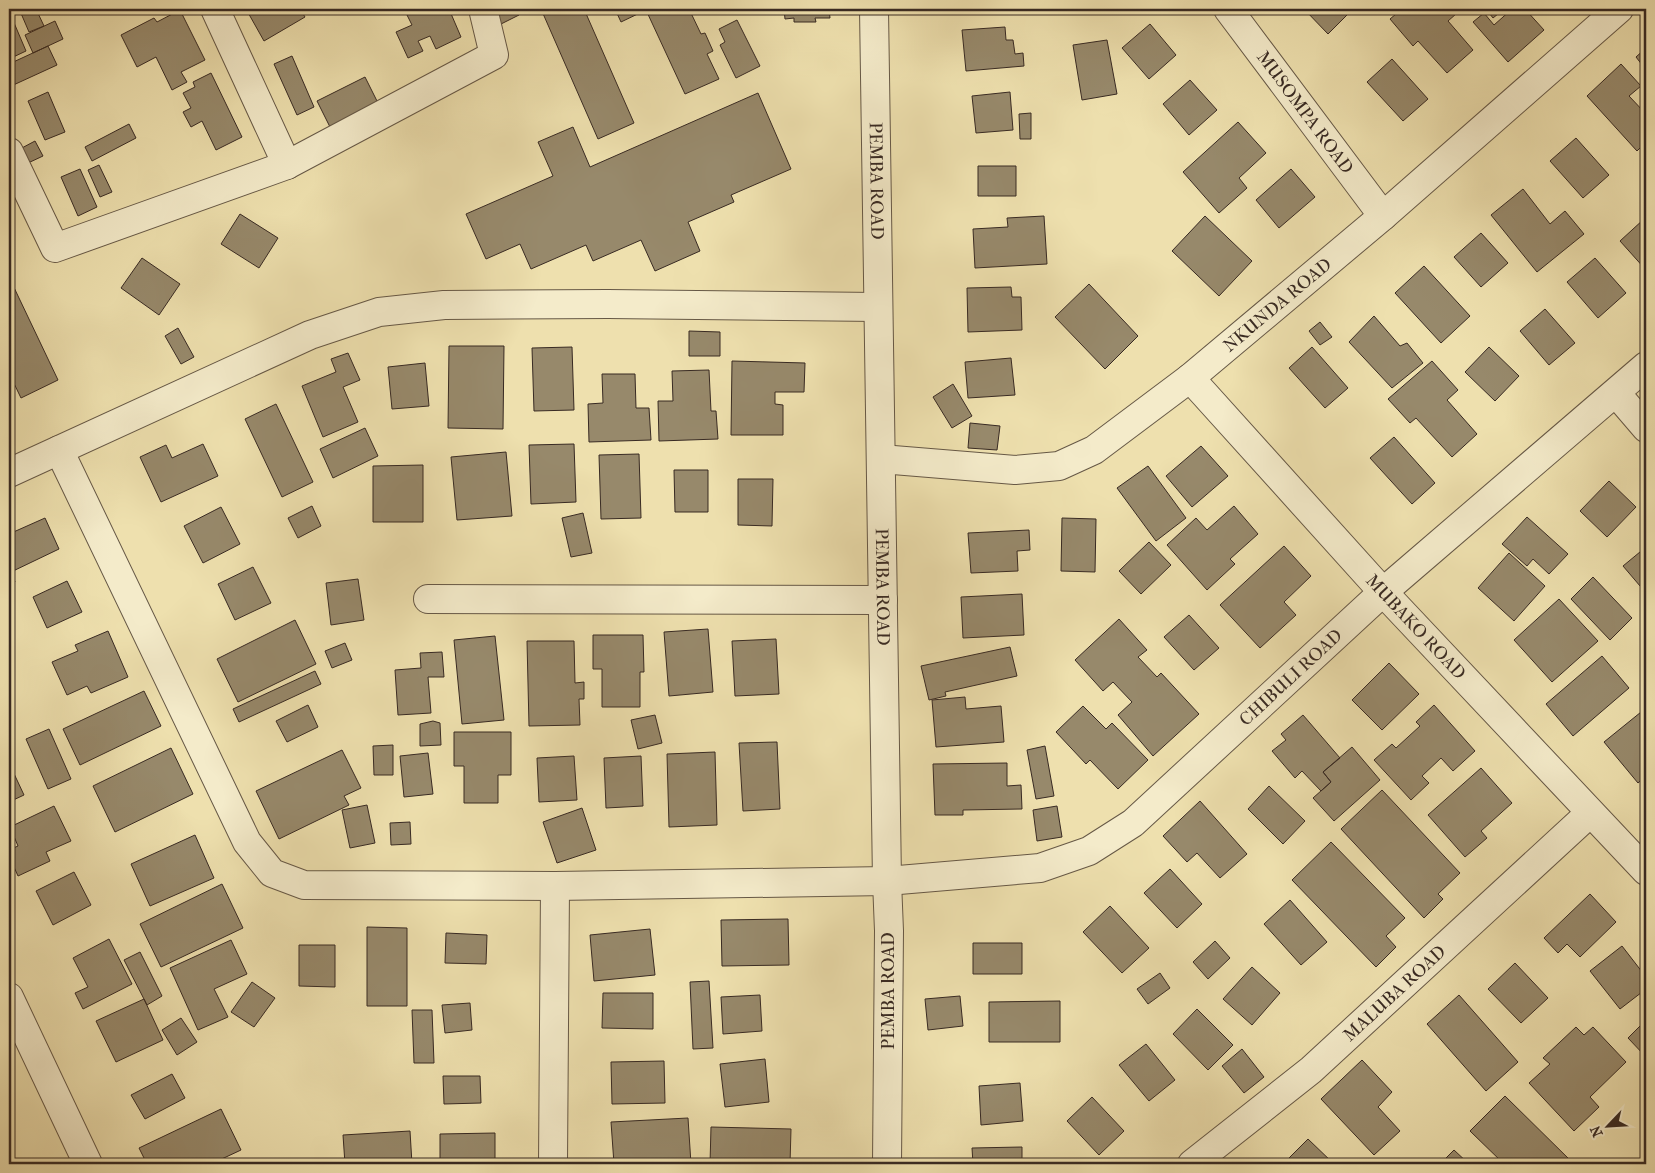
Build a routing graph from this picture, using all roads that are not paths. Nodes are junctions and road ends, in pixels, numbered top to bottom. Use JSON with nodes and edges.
{"nodes":[{"id":1,"x":215,"y":9,"type":"edge"},
{"id":2,"x":483,"y":9,"type":"edge"},
{"id":3,"x":874,"y":9,"type":"edge"},
{"id":4,"x":1228,"y":9,"type":"edge"},
{"id":5,"x":1619,"y":9,"type":"edge"},
{"id":6,"x":10,"y":161,"type":"edge"},
{"id":7,"x":287,"y":165,"type":"junction"},
{"id":8,"x":1383,"y":216,"type":"junction"},
{"id":9,"x":878,"y":307,"type":"junction"},
{"id":10,"x":1646,"y":366,"type":"edge"},
{"id":11,"x":1190,"y":378,"type":"junction"},
{"id":12,"x":1616,"y":393,"type":"junction"},
{"id":13,"x":1646,"y":428,"type":"edge"},
{"id":14,"x":59,"y":450,"type":"junction"},
{"id":15,"x":882,"y":458,"type":"junction"},
{"id":16,"x":9,"y":473,"type":"edge"},
{"id":17,"x":1383,"y":592,"type":"junction"},
{"id":18,"x":428,"y":599,"type":"dead end"},
{"id":19,"x":883,"y":600,"type":"junction"},
{"id":20,"x":1590,"y":813,"type":"junction"},
{"id":21,"x":1646,"y":871,"type":"edge"},
{"id":22,"x":887,"y":881,"type":"junction"},
{"id":23,"x":555,"y":886,"type":"junction"},
{"id":24,"x":9,"y":997,"type":"edge"},
{"id":25,"x":88,"y":1164,"type":"edge"},
{"id":26,"x":553,"y":1164,"type":"edge"},
{"id":27,"x":887,"y":1164,"type":"edge"},
{"id":28,"x":1192,"y":1164,"type":"edge"}],
"edges":[{"from":1,"to":7,"type":"street"},
{"from":2,"to":7,"type":"street"},
{"from":3,"to":9,"type":"street","name":"PEMBA ROAD"},
{"from":4,"to":8,"type":"street","name":"MUSOMPA ROAD"},
{"from":5,"to":8,"type":"street","name":"NKUNDA ROAD"},
{"from":6,"to":7,"type":"street"},
{"from":8,"to":11,"type":"street","name":"NKUNDA ROAD"},
{"from":9,"to":14,"type":"street"},
{"from":9,"to":15,"type":"street","name":"PEMBA ROAD"},
{"from":10,"to":12,"type":"street","name":"CHIBULI ROAD"},
{"from":11,"to":15,"type":"street","name":"NKUNDA ROAD"},
{"from":11,"to":17,"type":"street","name":"MUBAKO ROAD"},
{"from":12,"to":13,"type":"street"},
{"from":12,"to":17,"type":"street","name":"CHIBULI ROAD"},
{"from":14,"to":16,"type":"street"},
{"from":14,"to":23,"type":"street","name":"CHIBULI ROAD"},
{"from":15,"to":19,"type":"street","name":"PEMBA ROAD"},
{"from":17,"to":20,"type":"street","name":"MUBAKO ROAD"},
{"from":17,"to":22,"type":"street","name":"CHIBULI ROAD"},
{"from":18,"to":19,"type":"street"},
{"from":19,"to":22,"type":"street","name":"PEMBA ROAD"},
{"from":20,"to":21,"type":"street","name":"MUBAKO ROAD"},
{"from":20,"to":28,"type":"street","name":"MALUBA ROAD"},
{"from":22,"to":23,"type":"street","name":"CHIBULI ROAD"},
{"from":22,"to":27,"type":"street","name":"PEMBA ROAD"},
{"from":23,"to":26,"type":"street"},
{"from":24,"to":25,"type":"street"}]}
